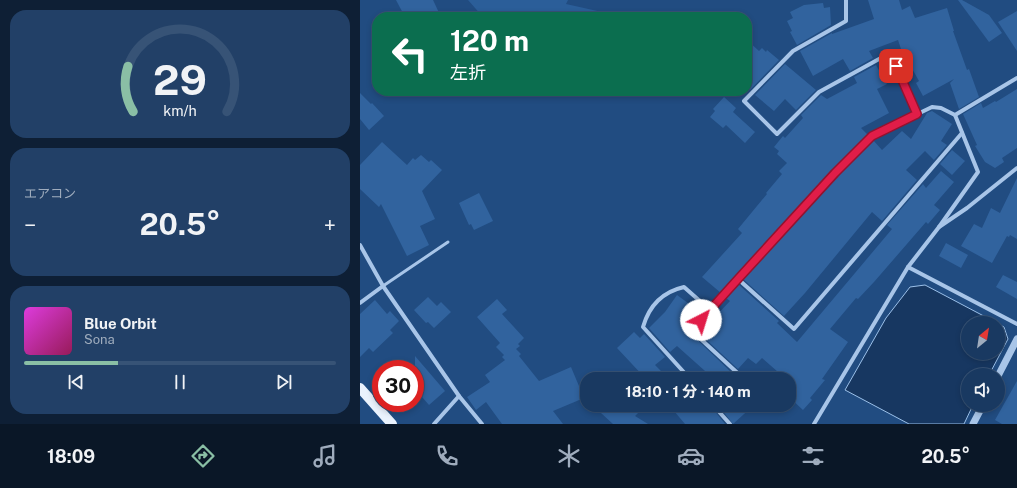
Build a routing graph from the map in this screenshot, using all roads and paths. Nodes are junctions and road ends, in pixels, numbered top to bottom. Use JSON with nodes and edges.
{"nodes":[{"id":1,"x":846,"y":0,"type":"edge"},
{"id":2,"x":1017,"y":78,"type":"edge"},
{"id":3,"x":752,"y":93,"type":"edge"},
{"id":4,"x":749,"y":96,"type":"edge"},
{"id":5,"x":917,"y":114,"type":"junction"},
{"id":6,"x":955,"y":115,"type":"junction"},
{"id":7,"x":962,"y":133,"type":"junction"},
{"id":8,"x":1017,"y":168,"type":"edge"},
{"id":9,"x":939,"y":227,"type":"junction"},
{"id":10,"x":448,"y":242,"type":"dead end"},
{"id":11,"x":360,"y":245,"type":"edge"},
{"id":12,"x":908,"y":267,"type":"junction"},
{"id":13,"x":738,"y":279,"type":"junction"},
{"id":14,"x":383,"y":286,"type":"junction"},
{"id":15,"x":360,"y":303,"type":"edge"},
{"id":16,"x":710,"y":310,"type":"junction"},
{"id":17,"x":1017,"y":324,"type":"edge"},
{"id":18,"x":1017,"y":339,"type":"edge"},
{"id":19,"x":1002,"y":368,"type":"edge"},
{"id":20,"x":684,"y":372,"type":"edge"},
{"id":21,"x":736,"y":372,"type":"edge"},
{"id":22,"x":360,"y":388,"type":"edge"},
{"id":23,"x":459,"y":396,"type":"junction"},
{"id":24,"x":719,"y":412,"type":"edge"},
{"id":25,"x":979,"y":412,"type":"edge"},
{"id":26,"x":392,"y":424,"type":"edge"},
{"id":27,"x":434,"y":424,"type":"edge"},
{"id":28,"x":482,"y":424,"type":"edge"},
{"id":29,"x":730,"y":424,"type":"edge"},
{"id":30,"x":814,"y":424,"type":"edge"},
{"id":31,"x":973,"y":424,"type":"edge"}],
"edges":[{"from":1,"to":3,"type":"street"},
{"from":2,"to":6,"type":"street"},
{"from":4,"to":5,"type":"street"},
{"from":5,"to":6,"type":"street"},
{"from":5,"to":13,"type":"street"},
{"from":6,"to":7,"type":"street"},
{"from":7,"to":9,"type":"street"},
{"from":7,"to":13,"type":"street"},
{"from":8,"to":9,"type":"street"},
{"from":9,"to":12,"type":"street"},
{"from":10,"to":14,"type":"lane"},
{"from":11,"to":14,"type":"street"},
{"from":12,"to":17,"type":"street"},
{"from":12,"to":30,"type":"street"},
{"from":13,"to":16,"type":"street"},
{"from":14,"to":15,"type":"street"},
{"from":14,"to":23,"type":"street"},
{"from":16,"to":20,"type":"street"},
{"from":16,"to":21,"type":"street"},
{"from":18,"to":19,"type":"street"},
{"from":22,"to":26,"type":"main road"},
{"from":23,"to":27,"type":"street"},
{"from":23,"to":28,"type":"street"},
{"from":24,"to":29,"type":"street"},
{"from":25,"to":31,"type":"street"}]}
